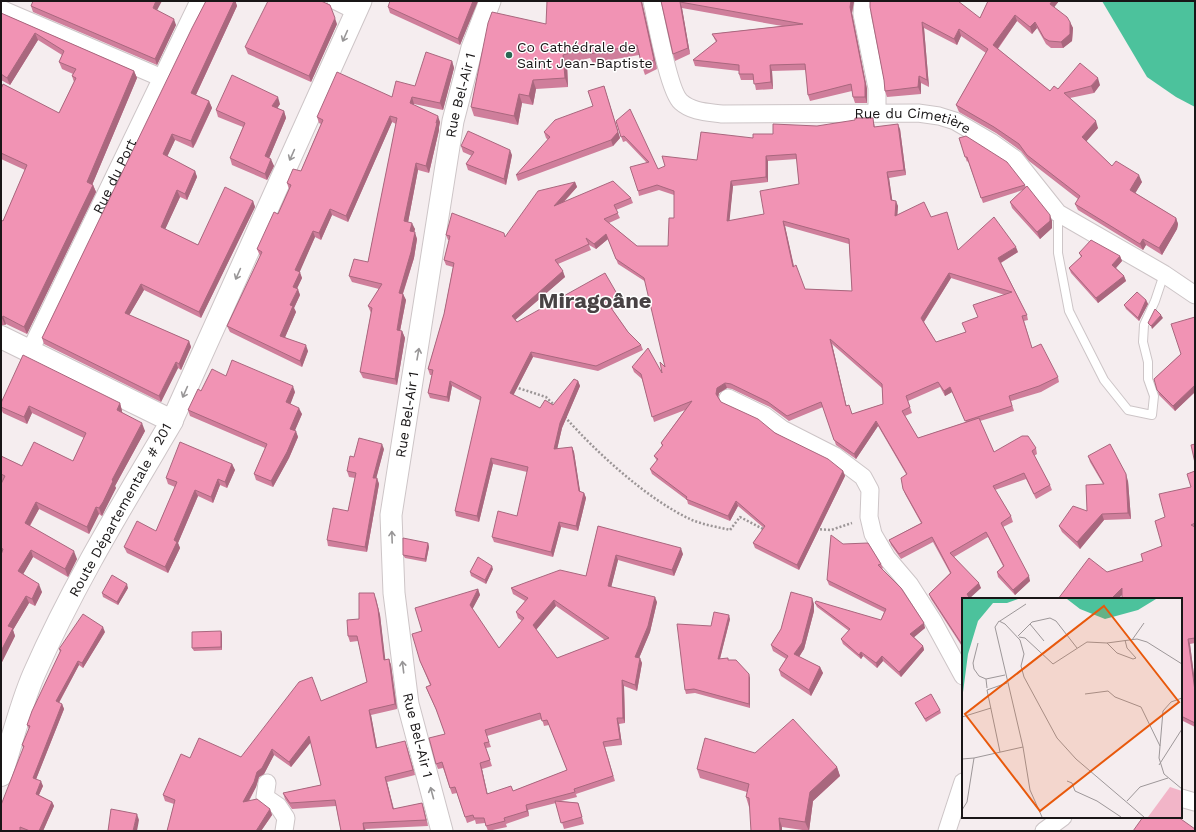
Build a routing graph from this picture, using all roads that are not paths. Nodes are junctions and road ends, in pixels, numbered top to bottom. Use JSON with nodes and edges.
{"nodes":[{"id":1,"x":199,"y":1,"type":"edge"},
{"id":2,"x":336,"y":1,"type":"edge"},
{"id":3,"x":490,"y":1,"type":"edge"},
{"id":4,"x":652,"y":1,"type":"edge"},
{"id":5,"x":863,"y":1,"type":"edge"},
{"id":6,"x":359,"y":6,"type":"edge"},
{"id":7,"x":1,"y":9,"type":"edge"},
{"id":8,"x":162,"y":78,"type":"junction"},
{"id":9,"x":877,"y":113,"type":"junction"},
{"id":10,"x":1058,"y":213,"type":"junction"},
{"id":11,"x":1164,"y":274,"type":"junction"},
{"id":12,"x":1195,"y":295,"type":"edge"},
{"id":13,"x":1,"y":337,"type":"edge"},
{"id":14,"x":30,"y":351,"type":"junction"},
{"id":15,"x":728,"y":398,"type":"dead end"},
{"id":16,"x":172,"y":421,"type":"junction"},
{"id":17,"x":962,"y":674,"type":"edge"},
{"id":18,"x":1,"y":776,"type":"edge"},
{"id":19,"x":267,"y":783,"type":"dead end"},
{"id":20,"x":962,"y":785,"type":"edge"},
{"id":21,"x":1182,"y":798,"type":"edge"},
{"id":22,"x":1195,"y":802,"type":"edge"},
{"id":23,"x":1062,"y":818,"type":"edge"},
{"id":24,"x":284,"y":831,"type":"edge"},
{"id":25,"x":442,"y":831,"type":"edge"},
{"id":26,"x":947,"y":831,"type":"edge"},
{"id":27,"x":1044,"y":831,"type":"edge"}],
"edges":[{"from":1,"to":8,"type":"street","name":"Rue du Port"},
{"from":2,"to":6,"type":"street"},
{"from":25,"to":3,"type":"street","name":"Rue Bel-Air 1","one_way":true},
{"from":4,"to":9,"type":"street","name":"Rue du Cimetière"},
{"from":5,"to":9,"type":"street"},
{"from":6,"to":16,"type":"street","one_way":true},
{"from":7,"to":8,"type":"street"},
{"from":8,"to":14,"type":"street","name":"Rue du Port"},
{"from":9,"to":10,"type":"street","name":"Rue du Cimetière"},
{"from":10,"to":11,"type":"street","name":"Rue du Cimetière"},
{"from":10,"to":11,"type":"lane"},
{"from":11,"to":12,"type":"street","name":"Rue du Cimetière"},
{"from":13,"to":14,"type":"main road","name":"Route Départementale # 201"},
{"from":14,"to":16,"type":"main road","name":"Route Départementale # 201"},
{"from":15,"to":17,"type":"street"},
{"from":16,"to":18,"type":"main road","name":"Route Départementale # 201"},
{"from":19,"to":24,"type":"street"},
{"from":20,"to":26,"type":"street"},
{"from":21,"to":22,"type":"street"},
{"from":23,"to":27,"type":"street"}]}
